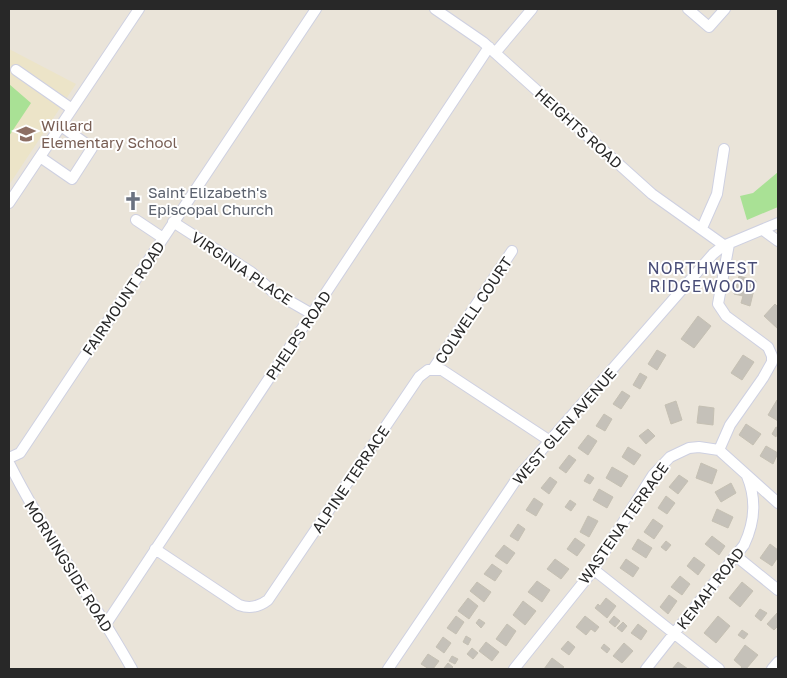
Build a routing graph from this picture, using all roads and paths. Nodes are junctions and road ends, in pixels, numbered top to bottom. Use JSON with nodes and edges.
{"nodes":[{"id":1,"x":139,"y":9,"type":"edge"},
{"id":2,"x":316,"y":9,"type":"edge"},
{"id":3,"x":435,"y":9,"type":"edge"},
{"id":4,"x":532,"y":9,"type":"edge"},
{"id":5,"x":688,"y":9,"type":"edge"},
{"id":6,"x":725,"y":9,"type":"edge"},
{"id":7,"x":492,"y":50,"type":"junction"},
{"id":8,"x":16,"y":70,"type":"dead end"},
{"id":9,"x":72,"y":109,"type":"junction"},
{"id":10,"x":61,"y":126,"type":"junction"},
{"id":11,"x":724,"y":149,"type":"dead end"},
{"id":12,"x":40,"y":157,"type":"junction"},
{"id":13,"x":9,"y":203,"type":"edge"},
{"id":14,"x":136,"y":220,"type":"dead end"},
{"id":15,"x":173,"y":222,"type":"junction"},
{"id":16,"x":778,"y":223,"type":"edge"},
{"id":17,"x":702,"y":228,"type":"junction"},
{"id":18,"x":763,"y":230,"type":"junction"},
{"id":19,"x":163,"y":238,"type":"junction"},
{"id":20,"x":778,"y":241,"type":"edge"},
{"id":21,"x":727,"y":245,"type":"junction"},
{"id":22,"x":512,"y":251,"type":"dead end"},
{"id":23,"x":312,"y":314,"type":"junction"},
{"id":24,"x":433,"y":369,"type":"junction"},
{"id":25,"x":550,"y":441,"type":"junction"},
{"id":26,"x":719,"y":450,"type":"junction"},
{"id":27,"x":9,"y":458,"type":"edge"},
{"id":28,"x":9,"y":463,"type":"edge"},
{"id":29,"x":744,"y":471,"type":"junction"},
{"id":30,"x":778,"y":503,"type":"edge"},
{"id":31,"x":155,"y":549,"type":"junction"},
{"id":32,"x":736,"y":556,"type":"junction"},
{"id":33,"x":593,"y":569,"type":"junction"},
{"id":34,"x":778,"y":590,"type":"edge"},
{"id":35,"x":106,"y":624,"type":"junction"},
{"id":36,"x":674,"y":634,"type":"junction"},
{"id":37,"x":778,"y":662,"type":"edge"},
{"id":38,"x":132,"y":669,"type":"edge"},
{"id":39,"x":388,"y":669,"type":"edge"},
{"id":40,"x":514,"y":669,"type":"edge"},
{"id":41,"x":646,"y":669,"type":"edge"},
{"id":42,"x":718,"y":669,"type":"edge"},
{"id":43,"x":772,"y":669,"type":"edge"}],
"edges":[{"from":1,"to":9,"type":"street"},
{"from":2,"to":15,"type":"street","name":"FAIRMOUNT ROAD"},
{"from":3,"to":7,"type":"street","name":"HEIGHTS ROAD"},
{"from":4,"to":7,"type":"street","name":"PHELPS ROAD"},
{"from":5,"to":6,"type":"street"},
{"from":7,"to":17,"type":"street","name":"HEIGHTS ROAD"},
{"from":7,"to":23,"type":"street","name":"PHELPS ROAD"},
{"from":8,"to":9,"type":"street"},
{"from":9,"to":10,"type":"street"},
{"from":10,"to":12,"type":"street"},
{"from":10,"to":12,"type":"street"},
{"from":11,"to":17,"type":"street"},
{"from":12,"to":13,"type":"street"},
{"from":14,"to":19,"type":"street"},
{"from":15,"to":19,"type":"street","name":"FAIRMOUNT ROAD"},
{"from":15,"to":23,"type":"street","name":"VIRGINIA PLACE"},
{"from":16,"to":18,"type":"street","name":"WEST GLEN AVENUE"},
{"from":17,"to":21,"type":"street","name":"HEIGHTS ROAD"},
{"from":18,"to":20,"type":"street"},
{"from":18,"to":21,"type":"street","name":"WEST GLEN AVENUE"},
{"from":19,"to":27,"type":"street","name":"FAIRMOUNT ROAD"},
{"from":21,"to":25,"type":"street","name":"WEST GLEN AVENUE"},
{"from":21,"to":26,"type":"street"},
{"from":22,"to":24,"type":"street","name":"COLWELL COURT"},
{"from":23,"to":31,"type":"street","name":"PHELPS ROAD"},
{"from":24,"to":25,"type":"street"},
{"from":24,"to":31,"type":"street","name":"ALPINE TERRACE"},
{"from":25,"to":39,"type":"street","name":"WEST GLEN AVENUE"},
{"from":26,"to":29,"type":"street"},
{"from":26,"to":33,"type":"street","name":"WASTENA TERRACE"},
{"from":28,"to":35,"type":"street","name":"MORNINGSIDE ROAD"},
{"from":29,"to":30,"type":"street"},
{"from":29,"to":32,"type":"street","name":"KEMAH ROAD"},
{"from":31,"to":35,"type":"street","name":"PHELPS ROAD"},
{"from":32,"to":34,"type":"street"},
{"from":32,"to":36,"type":"street","name":"KEMAH ROAD"},
{"from":33,"to":36,"type":"street"},
{"from":33,"to":40,"type":"street","name":"WASTENA TERRACE"},
{"from":35,"to":38,"type":"street","name":"MORNINGSIDE ROAD"},
{"from":36,"to":41,"type":"street","name":"KEMAH ROAD"},
{"from":36,"to":42,"type":"street"},
{"from":37,"to":43,"type":"street"}]}
